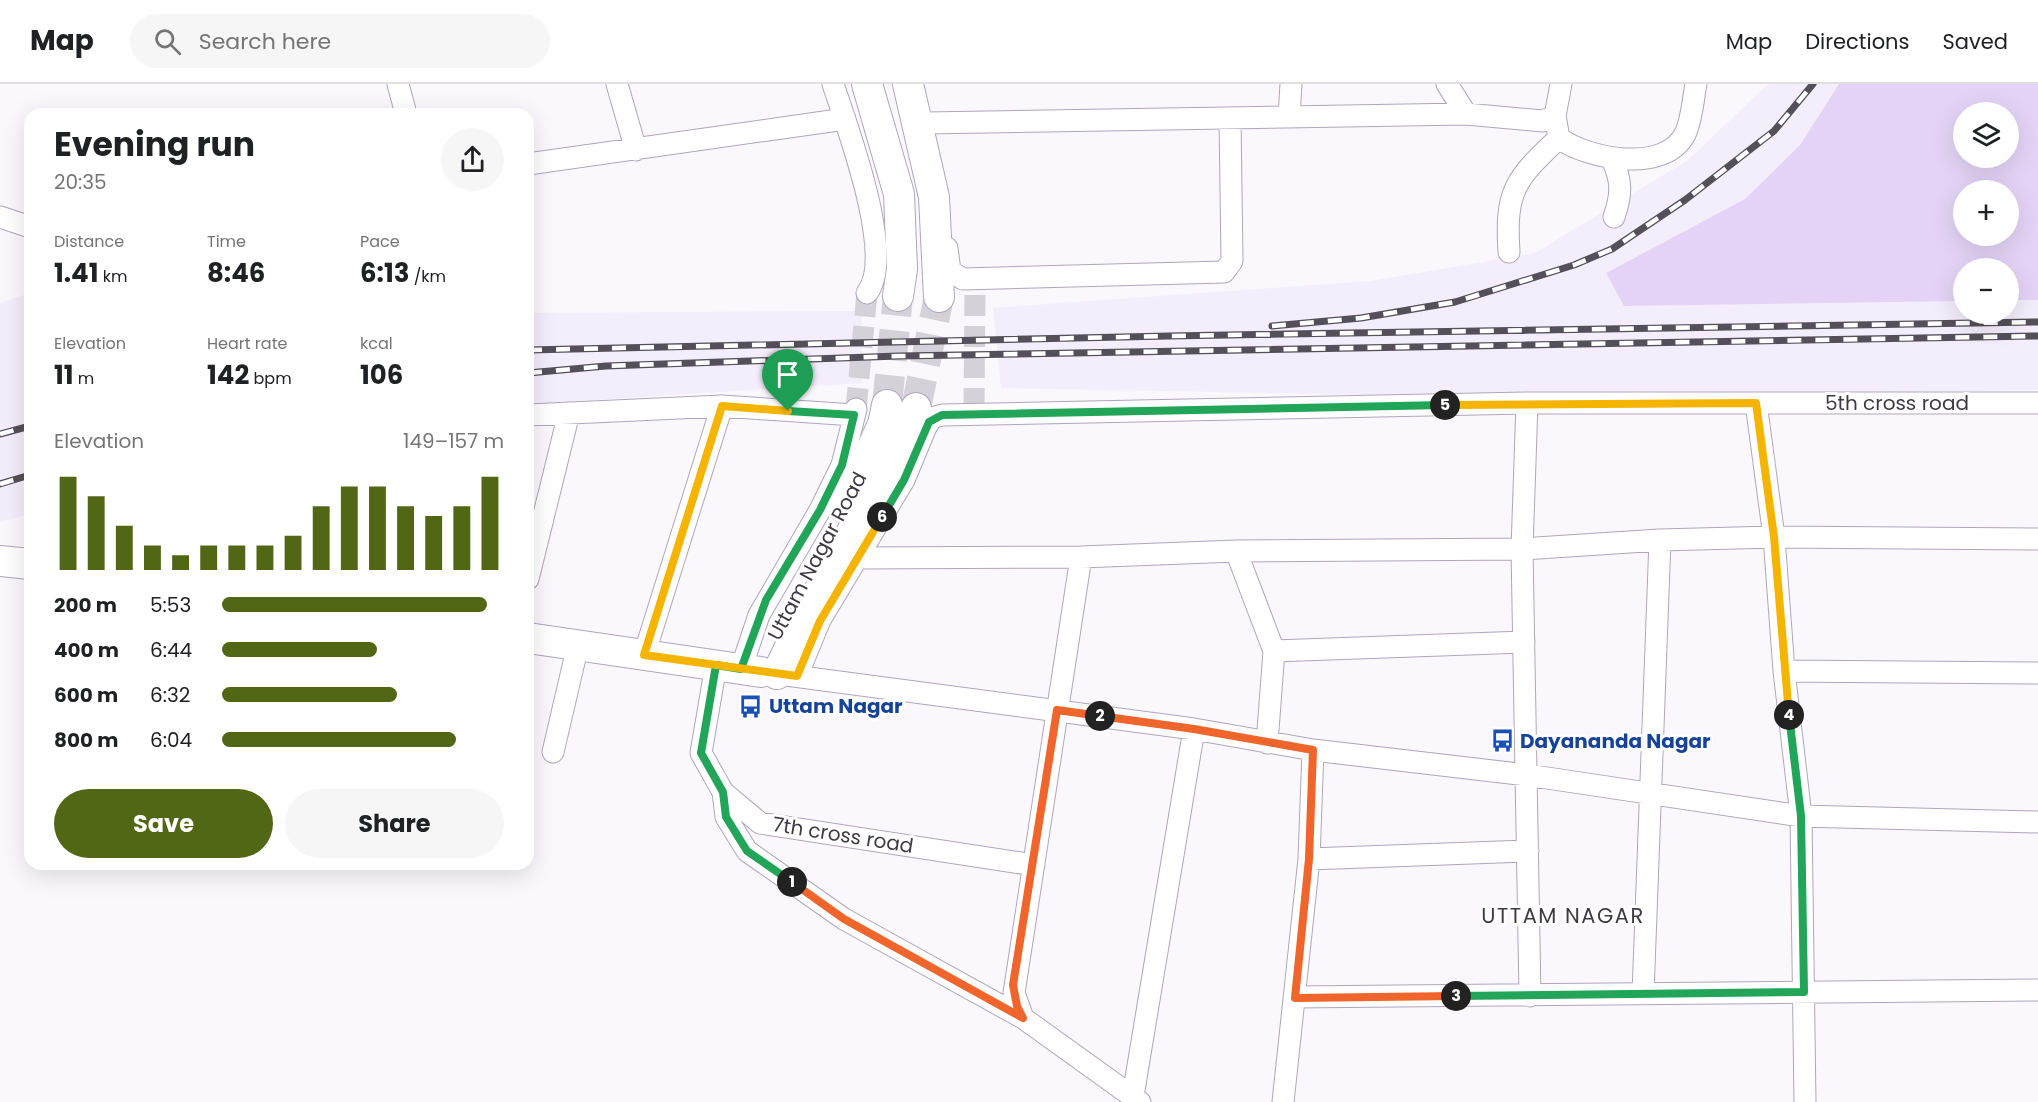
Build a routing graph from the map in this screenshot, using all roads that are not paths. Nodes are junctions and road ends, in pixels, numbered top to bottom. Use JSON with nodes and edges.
{"nodes":[{"id":1,"x":398,"y":84,"type":"edge"},
{"id":2,"x":617,"y":84,"type":"edge"},
{"id":3,"x":833,"y":84,"type":"edge"},
{"id":4,"x":867,"y":84,"type":"edge"},
{"id":5,"x":908,"y":84,"type":"edge"},
{"id":6,"x":915,"y":84,"type":"edge"},
{"id":7,"x":1292,"y":84,"type":"edge"},
{"id":8,"x":1447,"y":84,"type":"edge"},
{"id":9,"x":1561,"y":84,"type":"edge"},
{"id":10,"x":1696,"y":84,"type":"edge"},
{"id":11,"x":404,"y":108,"type":"edge"},
{"id":12,"x":1466,"y":114,"type":"junction"},
{"id":13,"x":1555,"y":116,"type":"junction"},
{"id":14,"x":1289,"y":117,"type":"junction"},
{"id":15,"x":1230,"y":118,"type":"junction"},
{"id":16,"x":845,"y":119,"type":"junction"},
{"id":17,"x":926,"y":123,"type":"junction"},
{"id":18,"x":1558,"y":138,"type":"junction"},
{"id":19,"x":636,"y":150,"type":"junction"},
{"id":20,"x":1612,"y":159,"type":"junction"},
{"id":21,"x":534,"y":163,"type":"edge"},
{"id":22,"x":1614,"y":217,"type":"dead end"},
{"id":23,"x":0,"y":218,"type":"edge"},
{"id":24,"x":24,"y":225,"type":"edge"},
{"id":25,"x":1509,"y":252,"type":"dead end"},
{"id":26,"x":867,"y":293,"type":"tunnel mouth"},
{"id":27,"x":898,"y":296,"type":"tunnel mouth"},
{"id":28,"x":939,"y":297,"type":"tunnel mouth"},
{"id":29,"x":1527,"y":403,"type":"junction"},
{"id":30,"x":1756,"y":403,"type":"junction"},
{"id":31,"x":2038,"y":404,"type":"edge"},
{"id":32,"x":886,"y":405,"type":"tunnel mouth"},
{"id":33,"x":722,"y":406,"type":"junction"},
{"id":34,"x":929,"y":411,"type":"junction"},
{"id":35,"x":569,"y":413,"type":"junction"},
{"id":36,"x":534,"y":415,"type":"edge"},
{"id":37,"x":1774,"y":537,"type":"junction"},
{"id":38,"x":2038,"y":539,"type":"edge"},
{"id":39,"x":1660,"y":540,"type":"junction"},
{"id":40,"x":1522,"y":549,"type":"junction"},
{"id":41,"x":1236,"y":551,"type":"junction"},
{"id":42,"x":534,"y":555,"type":"edge"},
{"id":43,"x":1080,"y":557,"type":"junction"},
{"id":44,"x":857,"y":558,"type":"junction"},
{"id":45,"x":0,"y":561,"type":"edge"},
{"id":46,"x":24,"y":563,"type":"edge"},
{"id":47,"x":534,"y":639,"type":"edge"},
{"id":48,"x":1524,"y":642,"type":"junction"},
{"id":49,"x":578,"y":645,"type":"junction"},
{"id":50,"x":1275,"y":651,"type":"junction"},
{"id":51,"x":644,"y":655,"type":"junction"},
{"id":52,"x":758,"y":671,"type":"junction"},
{"id":53,"x":1784,"y":671,"type":"junction"},
{"id":54,"x":2038,"y":673,"type":"edge"},
{"id":55,"x":1057,"y":710,"type":"junction"},
{"id":56,"x":1194,"y":729,"type":"junction"},
{"id":57,"x":1267,"y":742,"type":"junction"},
{"id":58,"x":1313,"y":750,"type":"junction"},
{"id":59,"x":553,"y":752,"type":"dead end"},
{"id":60,"x":1527,"y":775,"type":"junction"},
{"id":61,"x":723,"y":792,"type":"junction"},
{"id":62,"x":1650,"y":794,"type":"junction"},
{"id":63,"x":1801,"y":816,"type":"junction"},
{"id":64,"x":2038,"y":822,"type":"edge"},
{"id":65,"x":1528,"y":851,"type":"junction"},
{"id":66,"x":1309,"y":859,"type":"junction"},
{"id":67,"x":1034,"y":865,"type":"junction"},
{"id":68,"x":2038,"y":990,"type":"edge"},
{"id":69,"x":1804,"y":992,"type":"junction"},
{"id":70,"x":1643,"y":994,"type":"junction"},
{"id":71,"x":1530,"y":996,"type":"junction"},
{"id":72,"x":1295,"y":998,"type":"junction"},
{"id":73,"x":1023,"y":1018,"type":"junction"},
{"id":74,"x":1136,"y":1099,"type":"edge"},
{"id":75,"x":1283,"y":1102,"type":"edge"},
{"id":76,"x":1805,"y":1102,"type":"edge"}],
"edges":[{"from":1,"to":11,"type":"street"},
{"from":2,"to":19,"type":"street"},
{"from":3,"to":16,"type":"street"},
{"from":4,"to":27,"type":"street"},
{"from":5,"to":28,"type":"street"},
{"from":6,"to":17,"type":"street"},
{"from":7,"to":14,"type":"street"},
{"from":8,"to":12,"type":"street"},
{"from":9,"to":13,"type":"street"},
{"from":10,"to":20,"type":"street"},
{"from":12,"to":13,"type":"street"},
{"from":12,"to":14,"type":"street"},
{"from":13,"to":18,"type":"street"},
{"from":14,"to":15,"type":"street"},
{"from":15,"to":17,"type":"street"},
{"from":15,"to":17,"type":"street"},
{"from":16,"to":19,"type":"street"},
{"from":16,"to":26,"type":"street"},
{"from":18,"to":20,"type":"street"},
{"from":18,"to":25,"type":"street"},
{"from":19,"to":21,"type":"street"},
{"from":20,"to":22,"type":"street"},
{"from":23,"to":24,"type":"street"},
{"from":29,"to":30,"type":"street","name":"5th cross road"},
{"from":29,"to":34,"type":"street","name":"5th cross road"},
{"from":29,"to":40,"type":"street"},
{"from":30,"to":31,"type":"street","name":"5th cross road"},
{"from":30,"to":37,"type":"street"},
{"from":32,"to":52,"type":"street","name":"Uttam Nagar Road"},
{"from":33,"to":35,"type":"street"},
{"from":33,"to":51,"type":"street"},
{"from":33,"to":52,"type":"street"},
{"from":34,"to":44,"type":"street"},
{"from":34,"to":52,"type":"street","name":"Uttam Nagar Road"},
{"from":35,"to":36,"type":"street"},
{"from":35,"to":42,"type":"street"},
{"from":37,"to":38,"type":"street"},
{"from":37,"to":39,"type":"street"},
{"from":37,"to":53,"type":"street"},
{"from":39,"to":40,"type":"street"},
{"from":39,"to":62,"type":"street"},
{"from":40,"to":41,"type":"street"},
{"from":40,"to":48,"type":"street"},
{"from":41,"to":43,"type":"street"},
{"from":41,"to":50,"type":"street"},
{"from":43,"to":44,"type":"street"},
{"from":43,"to":55,"type":"street"},
{"from":44,"to":52,"type":"street"},
{"from":45,"to":46,"type":"street"},
{"from":47,"to":49,"type":"street"},
{"from":48,"to":50,"type":"street"},
{"from":48,"to":60,"type":"street"},
{"from":49,"to":51,"type":"street"},
{"from":49,"to":59,"type":"street"},
{"from":50,"to":57,"type":"street"},
{"from":51,"to":52,"type":"street"},
{"from":52,"to":55,"type":"street"},
{"from":52,"to":61,"type":"street","name":"7th cross road"},
{"from":53,"to":54,"type":"street"},
{"from":53,"to":63,"type":"street"},
{"from":55,"to":56,"type":"street"},
{"from":55,"to":67,"type":"street"},
{"from":56,"to":57,"type":"street"},
{"from":56,"to":74,"type":"street"},
{"from":57,"to":58,"type":"street"},
{"from":58,"to":60,"type":"street"},
{"from":58,"to":66,"type":"street"},
{"from":60,"to":62,"type":"street"},
{"from":60,"to":65,"type":"street"},
{"from":61,"to":67,"type":"street","name":"7th cross road"},
{"from":61,"to":73,"type":"street"},
{"from":62,"to":63,"type":"street"},
{"from":62,"to":70,"type":"street"},
{"from":63,"to":64,"type":"street"},
{"from":63,"to":69,"type":"street"},
{"from":65,"to":66,"type":"street"},
{"from":65,"to":71,"type":"street"},
{"from":66,"to":72,"type":"street"},
{"from":67,"to":73,"type":"street"},
{"from":68,"to":69,"type":"street"},
{"from":69,"to":70,"type":"street"},
{"from":69,"to":76,"type":"street"},
{"from":70,"to":71,"type":"street"},
{"from":71,"to":72,"type":"street"},
{"from":72,"to":75,"type":"street"},
{"from":73,"to":74,"type":"street"}]}
